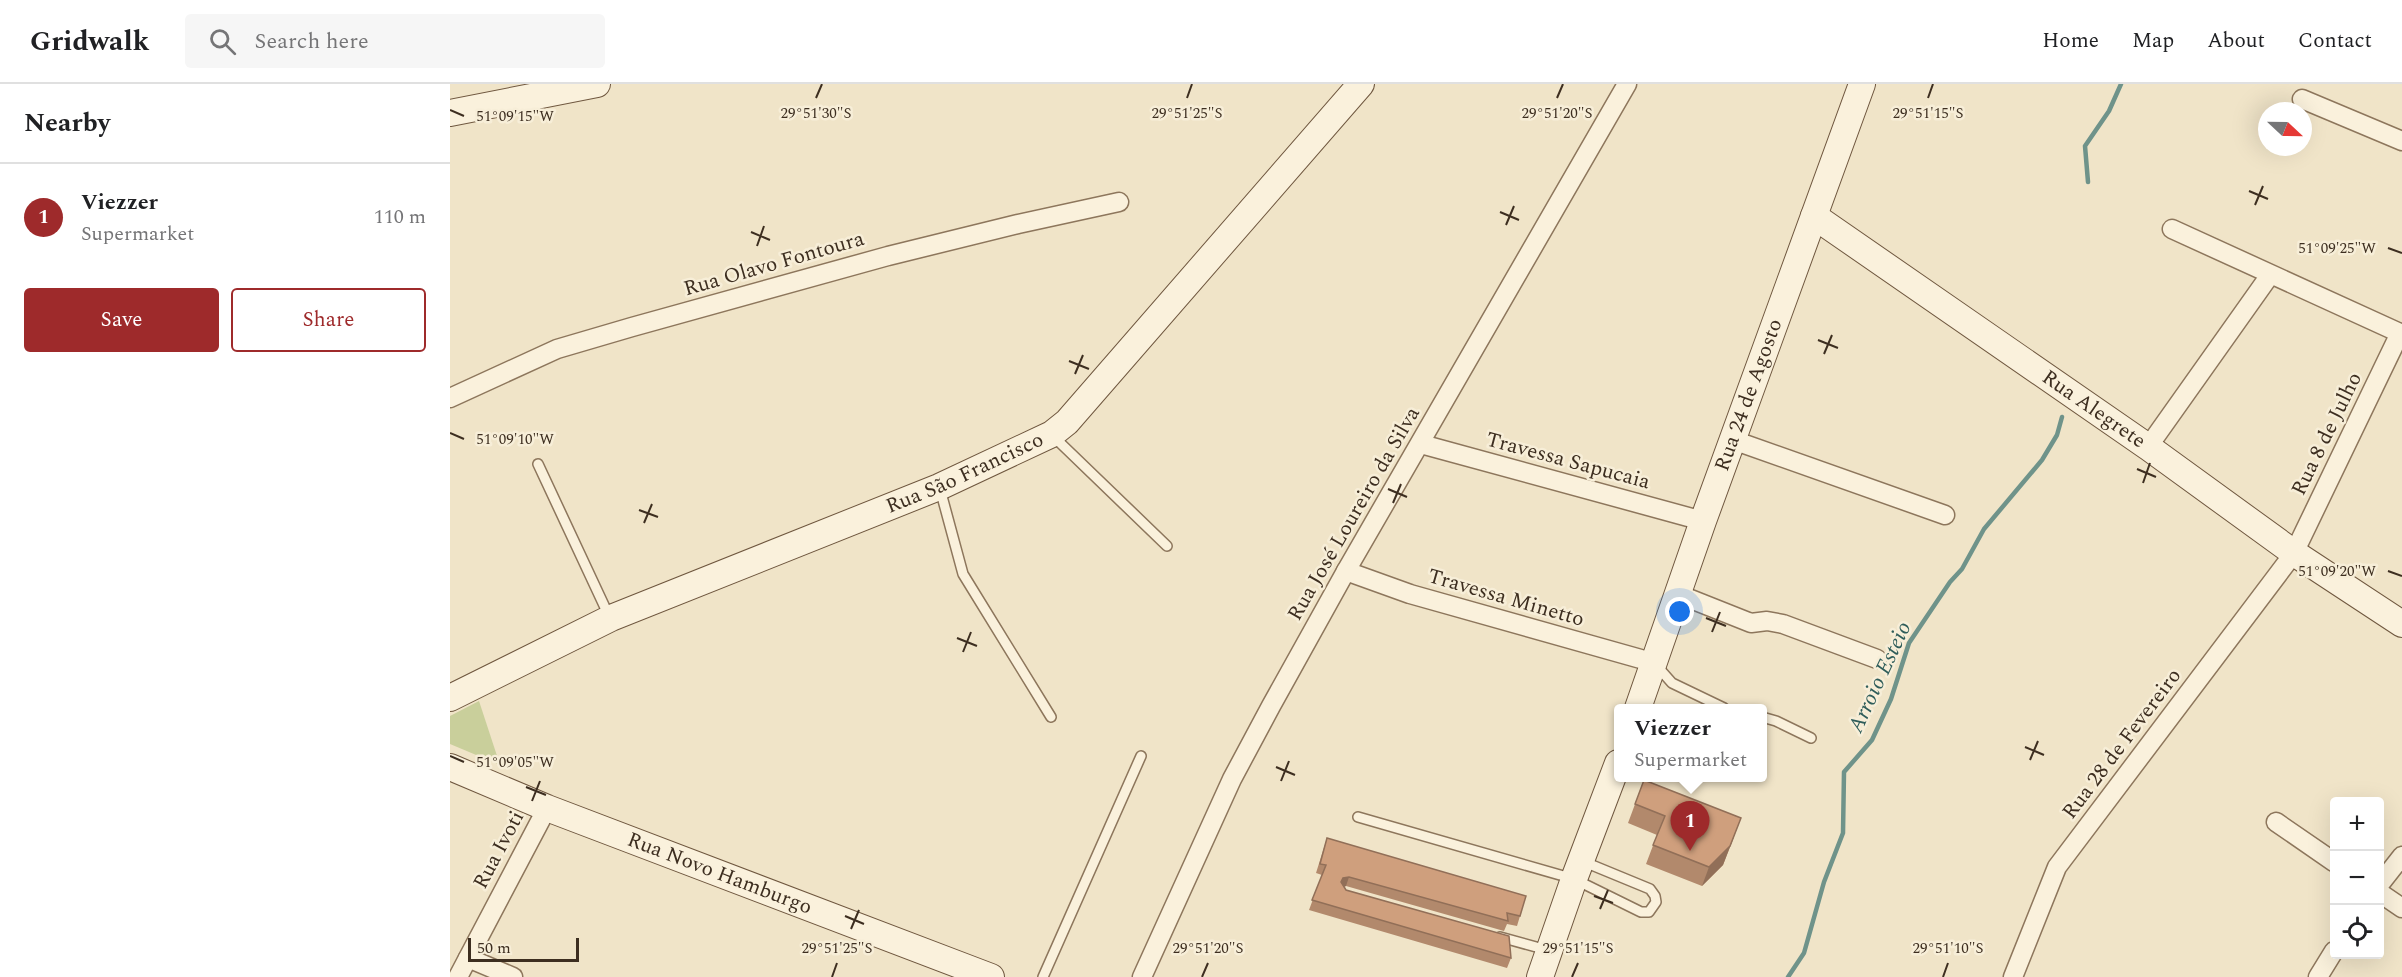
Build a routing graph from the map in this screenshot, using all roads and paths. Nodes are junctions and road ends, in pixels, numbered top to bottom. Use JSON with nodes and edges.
{"nodes":[{"id":1,"x":597,"y":84,"type":"edge"},
{"id":2,"x":1361,"y":84,"type":"edge"},
{"id":3,"x":1627,"y":84,"type":"edge"},
{"id":4,"x":1862,"y":84,"type":"edge"},
{"id":5,"x":554,"y":89,"type":"edge"},
{"id":6,"x":2302,"y":99,"type":"dead end"},
{"id":7,"x":450,"y":113,"type":"edge"},
{"id":8,"x":2402,"y":141,"type":"edge"},
{"id":9,"x":1119,"y":202,"type":"dead end"},
{"id":10,"x":1814,"y":216,"type":"junction"},
{"id":11,"x":2172,"y":229,"type":"dead end"},
{"id":12,"x":2270,"y":275,"type":"junction"},
{"id":13,"x":2401,"y":334,"type":"edge"},
{"id":14,"x":450,"y":398,"type":"edge"},
{"id":15,"x":1052,"y":434,"type":"junction"},
{"id":16,"x":1733,"y":440,"type":"junction"},
{"id":17,"x":1420,"y":444,"type":"junction"},
{"id":18,"x":2148,"y":447,"type":"junction"},
{"id":19,"x":538,"y":464,"type":"dead end"},
{"id":20,"x":939,"y":487,"type":"junction"},
{"id":21,"x":1945,"y":515,"type":"dead end"},
{"id":22,"x":1703,"y":521,"type":"junction"},
{"id":23,"x":1167,"y":546,"type":"dead end"},
{"id":24,"x":2294,"y":553,"type":"junction"},
{"id":25,"x":1346,"y":571,"type":"junction"},
{"id":26,"x":1678,"y":594,"type":"junction"},
{"id":27,"x":610,"y":618,"type":"junction"},
{"id":28,"x":2402,"y":624,"type":"edge"},
{"id":29,"x":1877,"y":659,"type":"dead end"},
{"id":30,"x":1655,"y":663,"type":"junction"},
{"id":31,"x":450,"y":698,"type":"edge"},
{"id":32,"x":1640,"y":704,"type":"edge"},
{"id":33,"x":1716,"y":704,"type":"edge"},
{"id":34,"x":1051,"y":717,"type":"dead end"},
{"id":35,"x":1767,"y":718,"type":"edge"},
{"id":36,"x":1810,"y":738,"type":"dead end"},
{"id":37,"x":1140,"y":756,"type":"dead end"},
{"id":38,"x":450,"y":766,"type":"edge"},
{"id":39,"x":1614,"y":774,"type":"edge"},
{"id":40,"x":546,"y":808,"type":"junction"},
{"id":41,"x":1358,"y":817,"type":"dead end"},
{"id":42,"x":2276,"y":822,"type":"dead end"},
{"id":43,"x":2402,"y":856,"type":"edge"},
{"id":44,"x":2330,"y":859,"type":"edge"},
{"id":45,"x":1578,"y":870,"type":"junction"},
{"id":46,"x":2384,"y":878,"type":"edge"},
{"id":47,"x":2384,"y":896,"type":"edge"},
{"id":48,"x":2402,"y":908,"type":"edge"},
{"id":49,"x":1494,"y":936,"type":"edge"},
{"id":50,"x":1549,"y":951,"type":"junction"},
{"id":51,"x":468,"y":958,"type":"junction"},
{"id":52,"x":2330,"y":958,"type":"edge"},
{"id":53,"x":458,"y":977,"type":"edge"},
{"id":54,"x":513,"y":977,"type":"edge"},
{"id":55,"x":991,"y":977,"type":"edge"},
{"id":56,"x":1043,"y":977,"type":"edge"},
{"id":57,"x":1142,"y":977,"type":"edge"},
{"id":58,"x":1540,"y":977,"type":"edge"},
{"id":59,"x":2013,"y":977,"type":"edge"},
{"id":60,"x":2318,"y":977,"type":"edge"}],
"edges":[{"from":1,"to":5,"type":"street"},
{"from":2,"to":15,"type":"street","name":"Rua São Francisco"},
{"from":3,"to":17,"type":"street","name":"Rua José Loureiro da Silva"},
{"from":4,"to":10,"type":"street","name":"Rua 24 de Agosto"},
{"from":5,"to":7,"type":"street"},
{"from":6,"to":8,"type":"street"},
{"from":9,"to":14,"type":"street","name":"Rua Olavo Fontoura"},
{"from":10,"to":16,"type":"street","name":"Rua 24 de Agosto"},
{"from":10,"to":18,"type":"street","name":"Rua Alegrete"},
{"from":11,"to":12,"type":"street"},
{"from":12,"to":13,"type":"street"},
{"from":12,"to":18,"type":"street"},
{"from":13,"to":24,"type":"street","name":"Rua 8 de Julho"},
{"from":15,"to":20,"type":"street","name":"Rua São Francisco"},
{"from":15,"to":23,"type":"lane"},
{"from":16,"to":21,"type":"street"},
{"from":16,"to":22,"type":"street","name":"Rua 24 de Agosto"},
{"from":17,"to":22,"type":"street","name":"Travessa Sapucaia"},
{"from":17,"to":25,"type":"street","name":"Rua José Loureiro da Silva"},
{"from":18,"to":24,"type":"street","name":"Rua Alegrete"},
{"from":19,"to":27,"type":"lane"},
{"from":20,"to":27,"type":"street","name":"Rua São Francisco"},
{"from":20,"to":34,"type":"lane"},
{"from":22,"to":26,"type":"street","name":"Rua 24 de Agosto"},
{"from":24,"to":28,"type":"street","name":"Rua Alegrete"},
{"from":24,"to":59,"type":"street","name":"Rua 28 de Fevereiro"},
{"from":25,"to":30,"type":"street","name":"Travessa Minetto"},
{"from":25,"to":57,"type":"street","name":"Rua José Loureiro da Silva"},
{"from":26,"to":29,"type":"street"},
{"from":26,"to":30,"type":"street","name":"Rua 24 de Agosto"},
{"from":27,"to":31,"type":"street","name":"Rua São Francisco"},
{"from":30,"to":32,"type":"street","name":"Rua 24 de Agosto"},
{"from":30,"to":33,"type":"lane"},
{"from":35,"to":36,"type":"lane"},
{"from":37,"to":56,"type":"lane"},
{"from":38,"to":40,"type":"street","name":"Rua Novo Hamburgo"},
{"from":39,"to":45,"type":"street"},
{"from":40,"to":51,"type":"street","name":"Rua Ivoti"},
{"from":40,"to":55,"type":"street","name":"Rua Novo Hamburgo"},
{"from":41,"to":45,"type":"lane"},
{"from":42,"to":44,"type":"street"},
{"from":43,"to":46,"type":"street"},
{"from":45,"to":45,"type":"lane"},
{"from":45,"to":50,"type":"street"},
{"from":47,"to":48,"type":"street"},
{"from":49,"to":50,"type":"lane"},
{"from":50,"to":58,"type":"street"},
{"from":51,"to":53,"type":"street","name":"Rua Ivoti"},
{"from":51,"to":54,"type":"street"},
{"from":52,"to":60,"type":"street"}]}
